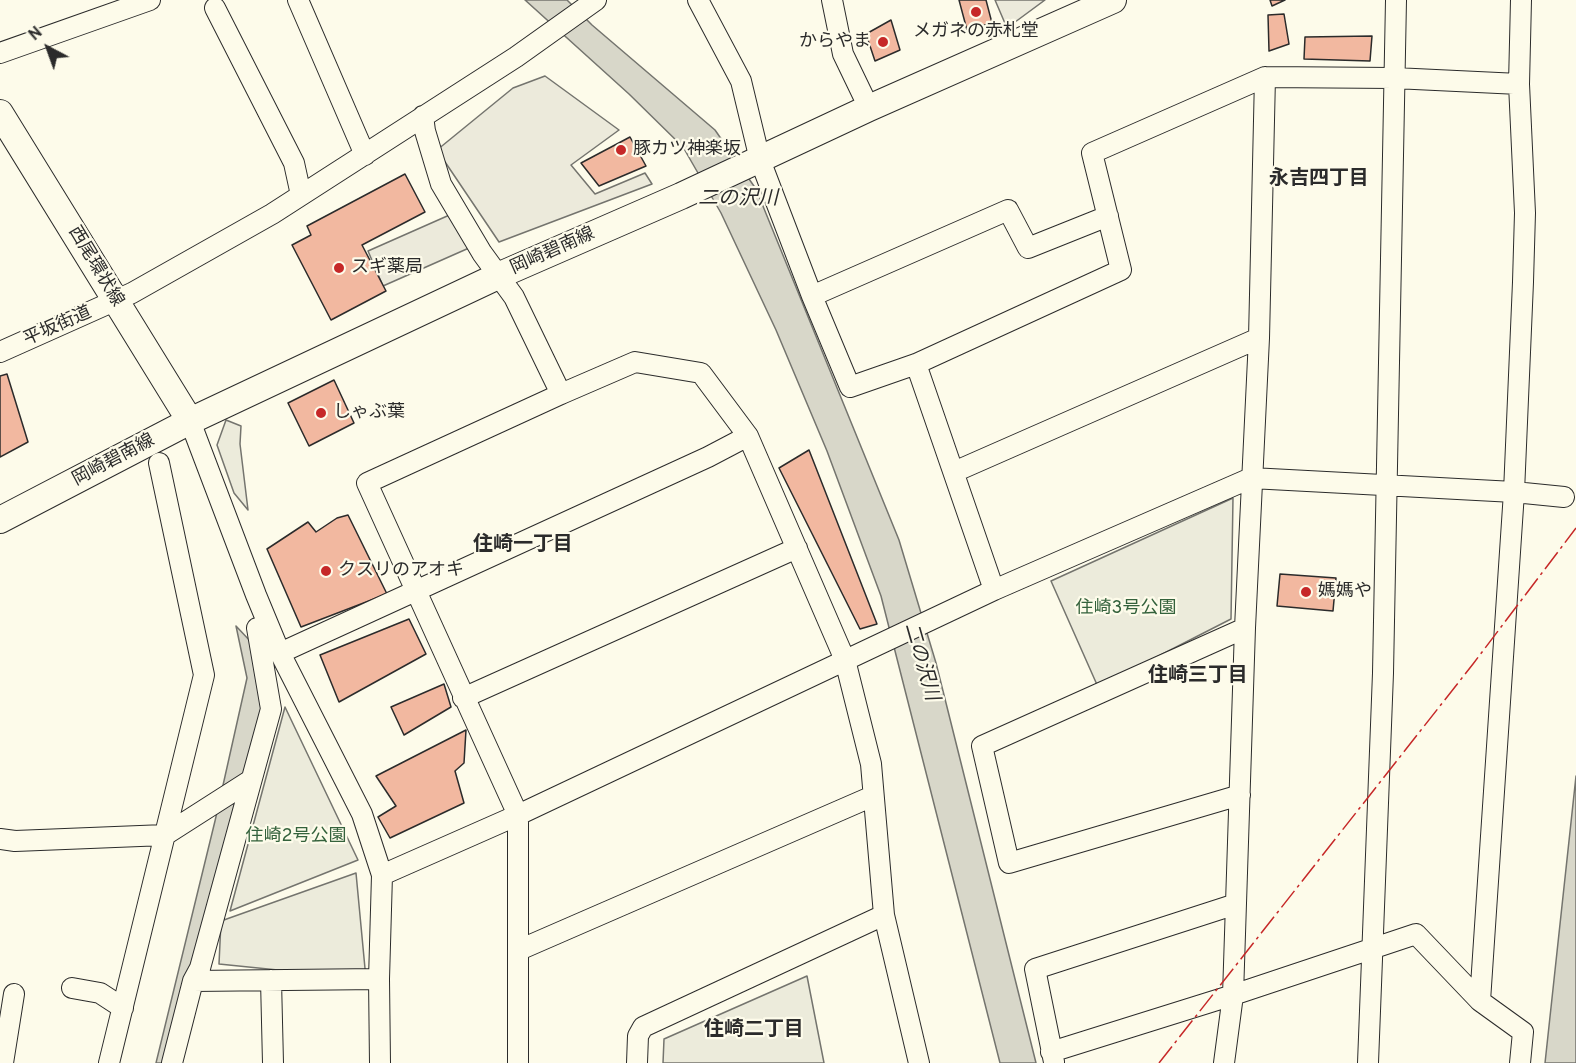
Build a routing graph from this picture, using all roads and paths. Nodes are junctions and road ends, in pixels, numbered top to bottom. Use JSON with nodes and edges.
{"nodes":[{"id":1,"x":150,"y":0,"type":"edge"},
{"id":2,"x":298,"y":0,"type":"edge"},
{"id":3,"x":698,"y":0,"type":"edge"},
{"id":4,"x":832,"y":0,"type":"edge"},
{"id":5,"x":1113,"y":0,"type":"edge"},
{"id":6,"x":1396,"y":0,"type":"edge"},
{"id":7,"x":1521,"y":0,"type":"edge"},
{"id":8,"x":592,"y":3,"type":"edge"},
{"id":9,"x":215,"y":8,"type":"dead end"},
{"id":10,"x":0,"y":53,"type":"edge"},
{"id":11,"x":1265,"y":76,"type":"junction"},
{"id":12,"x":1394,"y":78,"type":"junction"},
{"id":13,"x":1519,"y":84,"type":"junction"},
{"id":14,"x":868,"y":108,"type":"junction"},
{"id":15,"x":0,"y":113,"type":"edge"},
{"id":16,"x":423,"y":116,"type":"junction"},
{"id":17,"x":364,"y":155,"type":"junction"},
{"id":18,"x":760,"y":159,"type":"junction"},
{"id":19,"x":301,"y":195,"type":"junction"},
{"id":20,"x":1108,"y":216,"type":"junction"},
{"id":21,"x":500,"y":276,"type":"junction"},
{"id":22,"x":812,"y":296,"type":"junction"},
{"id":23,"x":115,"y":301,"type":"junction"},
{"id":24,"x":1259,"y":338,"type":"junction"},
{"id":25,"x":0,"y":352,"type":"edge"},
{"id":26,"x":916,"y":364,"type":"junction"},
{"id":27,"x":561,"y":394,"type":"junction"},
{"id":28,"x":190,"y":421,"type":"junction"},
{"id":29,"x":748,"y":435,"type":"junction"},
{"id":30,"x":159,"y":463,"type":"dead end"},
{"id":31,"x":954,"y":472,"type":"junction"},
{"id":32,"x":1251,"y":478,"type":"junction"},
{"id":33,"x":1388,"y":486,"type":"junction"},
{"id":34,"x":1514,"y":492,"type":"junction"},
{"id":35,"x":1564,"y":497,"type":"dead end"},
{"id":36,"x":0,"y":520,"type":"edge"},
{"id":37,"x":797,"y":548,"type":"junction"},
{"id":38,"x":994,"y":590,"type":"junction"},
{"id":39,"x":415,"y":591,"type":"junction"},
{"id":40,"x":257,"y":628,"type":"dead end"},
{"id":41,"x":1245,"y":628,"type":"junction"},
{"id":42,"x":280,"y":653,"type":"junction"},
{"id":43,"x":845,"y":660,"type":"junction"},
{"id":44,"x":464,"y":698,"type":"junction"},
{"id":45,"x":246,"y":783,"type":"junction"},
{"id":46,"x":1240,"y":795,"type":"junction"},
{"id":47,"x":873,"y":796,"type":"junction"},
{"id":48,"x":518,"y":815,"type":"junction"},
{"id":49,"x":165,"y":835,"type":"junction"},
{"id":50,"x":0,"y":839,"type":"edge"},
{"id":51,"x":382,"y":875,"type":"junction"},
{"id":52,"x":1236,"y":904,"type":"junction"},
{"id":53,"x":884,"y":915,"type":"junction"},
{"id":54,"x":1372,"y":947,"type":"junction"},
{"id":55,"x":519,"y":950,"type":"junction"},
{"id":56,"x":379,"y":979,"type":"junction"},
{"id":57,"x":271,"y":980,"type":"junction"},
{"id":58,"x":193,"y":981,"type":"junction"},
{"id":59,"x":72,"y":988,"type":"dead end"},
{"id":60,"x":14,"y":994,"type":"dead end"},
{"id":61,"x":1233,"y":995,"type":"junction"},
{"id":62,"x":1480,"y":1001,"type":"junction"},
{"id":63,"x":123,"y":1008,"type":"junction"},
{"id":64,"x":1053,"y":1057,"type":"edge"},
{"id":65,"x":3,"y":1063,"type":"edge"},
{"id":66,"x":109,"y":1063,"type":"edge"},
{"id":67,"x":172,"y":1063,"type":"edge"},
{"id":68,"x":273,"y":1063,"type":"edge"},
{"id":69,"x":380,"y":1063,"type":"edge"},
{"id":70,"x":518,"y":1063,"type":"edge"},
{"id":71,"x":638,"y":1063,"type":"edge"},
{"id":72,"x":919,"y":1063,"type":"edge"},
{"id":73,"x":1224,"y":1063,"type":"edge"},
{"id":74,"x":1368,"y":1063,"type":"edge"},
{"id":75,"x":1520,"y":1063,"type":"edge"}],
"edges":[{"from":1,"to":10,"type":"street"},
{"from":2,"to":17,"type":"street"},
{"from":3,"to":18,"type":"street"},
{"from":4,"to":14,"type":"street"},
{"from":5,"to":14,"type":"main road","name":"岡崎碧南線"},
{"from":6,"to":12,"type":"street"},
{"from":7,"to":13,"type":"street"},
{"from":8,"to":16,"type":"street","name":"平坂街道"},
{"from":9,"to":19,"type":"street"},
{"from":11,"to":12,"type":"street"},
{"from":11,"to":20,"type":"street"},
{"from":11,"to":24,"type":"street"},
{"from":12,"to":13,"type":"street"},
{"from":12,"to":33,"type":"street"},
{"from":13,"to":34,"type":"street"},
{"from":14,"to":18,"type":"main road","name":"岡崎碧南線"},
{"from":15,"to":23,"type":"main road","name":"西尾環状線"},
{"from":16,"to":17,"type":"street","name":"平坂街道"},
{"from":16,"to":21,"type":"street"},
{"from":17,"to":19,"type":"street","name":"平坂街道"},
{"from":18,"to":21,"type":"main road","name":"岡崎碧南線"},
{"from":18,"to":22,"type":"street"},
{"from":19,"to":23,"type":"street","name":"平坂街道"},
{"from":20,"to":22,"type":"street"},
{"from":20,"to":26,"type":"street"},
{"from":21,"to":27,"type":"street"},
{"from":21,"to":28,"type":"main road","name":"岡崎碧南線"},
{"from":22,"to":26,"type":"street"},
{"from":23,"to":25,"type":"street","name":"平坂街道"},
{"from":23,"to":28,"type":"main road","name":"西尾環状線"},
{"from":24,"to":31,"type":"street"},
{"from":24,"to":32,"type":"street"},
{"from":26,"to":31,"type":"street"},
{"from":27,"to":29,"type":"street"},
{"from":27,"to":39,"type":"street"},
{"from":28,"to":36,"type":"main road","name":"岡崎碧南線"},
{"from":28,"to":42,"type":"street"},
{"from":29,"to":37,"type":"street"},
{"from":29,"to":39,"type":"street"},
{"from":30,"to":49,"type":"street"},
{"from":31,"to":38,"type":"street"},
{"from":32,"to":33,"type":"street"},
{"from":32,"to":38,"type":"street"},
{"from":32,"to":41,"type":"street"},
{"from":33,"to":34,"type":"street"},
{"from":33,"to":54,"type":"street"},
{"from":34,"to":35,"type":"street"},
{"from":34,"to":62,"type":"street"},
{"from":37,"to":43,"type":"street"},
{"from":37,"to":44,"type":"street"},
{"from":38,"to":43,"type":"street"},
{"from":39,"to":42,"type":"street"},
{"from":39,"to":44,"type":"street"},
{"from":40,"to":45,"type":"street"},
{"from":41,"to":46,"type":"street"},
{"from":41,"to":46,"type":"street"},
{"from":42,"to":51,"type":"street"},
{"from":43,"to":47,"type":"street"},
{"from":43,"to":48,"type":"street"},
{"from":44,"to":48,"type":"street"},
{"from":45,"to":49,"type":"street"},
{"from":45,"to":58,"type":"street"},
{"from":46,"to":52,"type":"street"},
{"from":47,"to":53,"type":"street"},
{"from":47,"to":55,"type":"street"},
{"from":48,"to":51,"type":"street"},
{"from":48,"to":55,"type":"street"},
{"from":49,"to":50,"type":"street"},
{"from":49,"to":63,"type":"street"},
{"from":51,"to":56,"type":"street"},
{"from":52,"to":61,"type":"street"},
{"from":52,"to":64,"type":"street"},
{"from":53,"to":71,"type":"street"},
{"from":53,"to":72,"type":"street"},
{"from":54,"to":61,"type":"street"},
{"from":54,"to":62,"type":"street"},
{"from":54,"to":74,"type":"street"},
{"from":55,"to":70,"type":"street"},
{"from":56,"to":57,"type":"street"},
{"from":56,"to":69,"type":"street"},
{"from":57,"to":58,"type":"street"},
{"from":57,"to":68,"type":"street"},
{"from":58,"to":67,"type":"street"},
{"from":59,"to":63,"type":"street"},
{"from":60,"to":65,"type":"street"},
{"from":61,"to":64,"type":"street"},
{"from":61,"to":73,"type":"street"},
{"from":62,"to":75,"type":"street"},
{"from":63,"to":66,"type":"street"}]}
